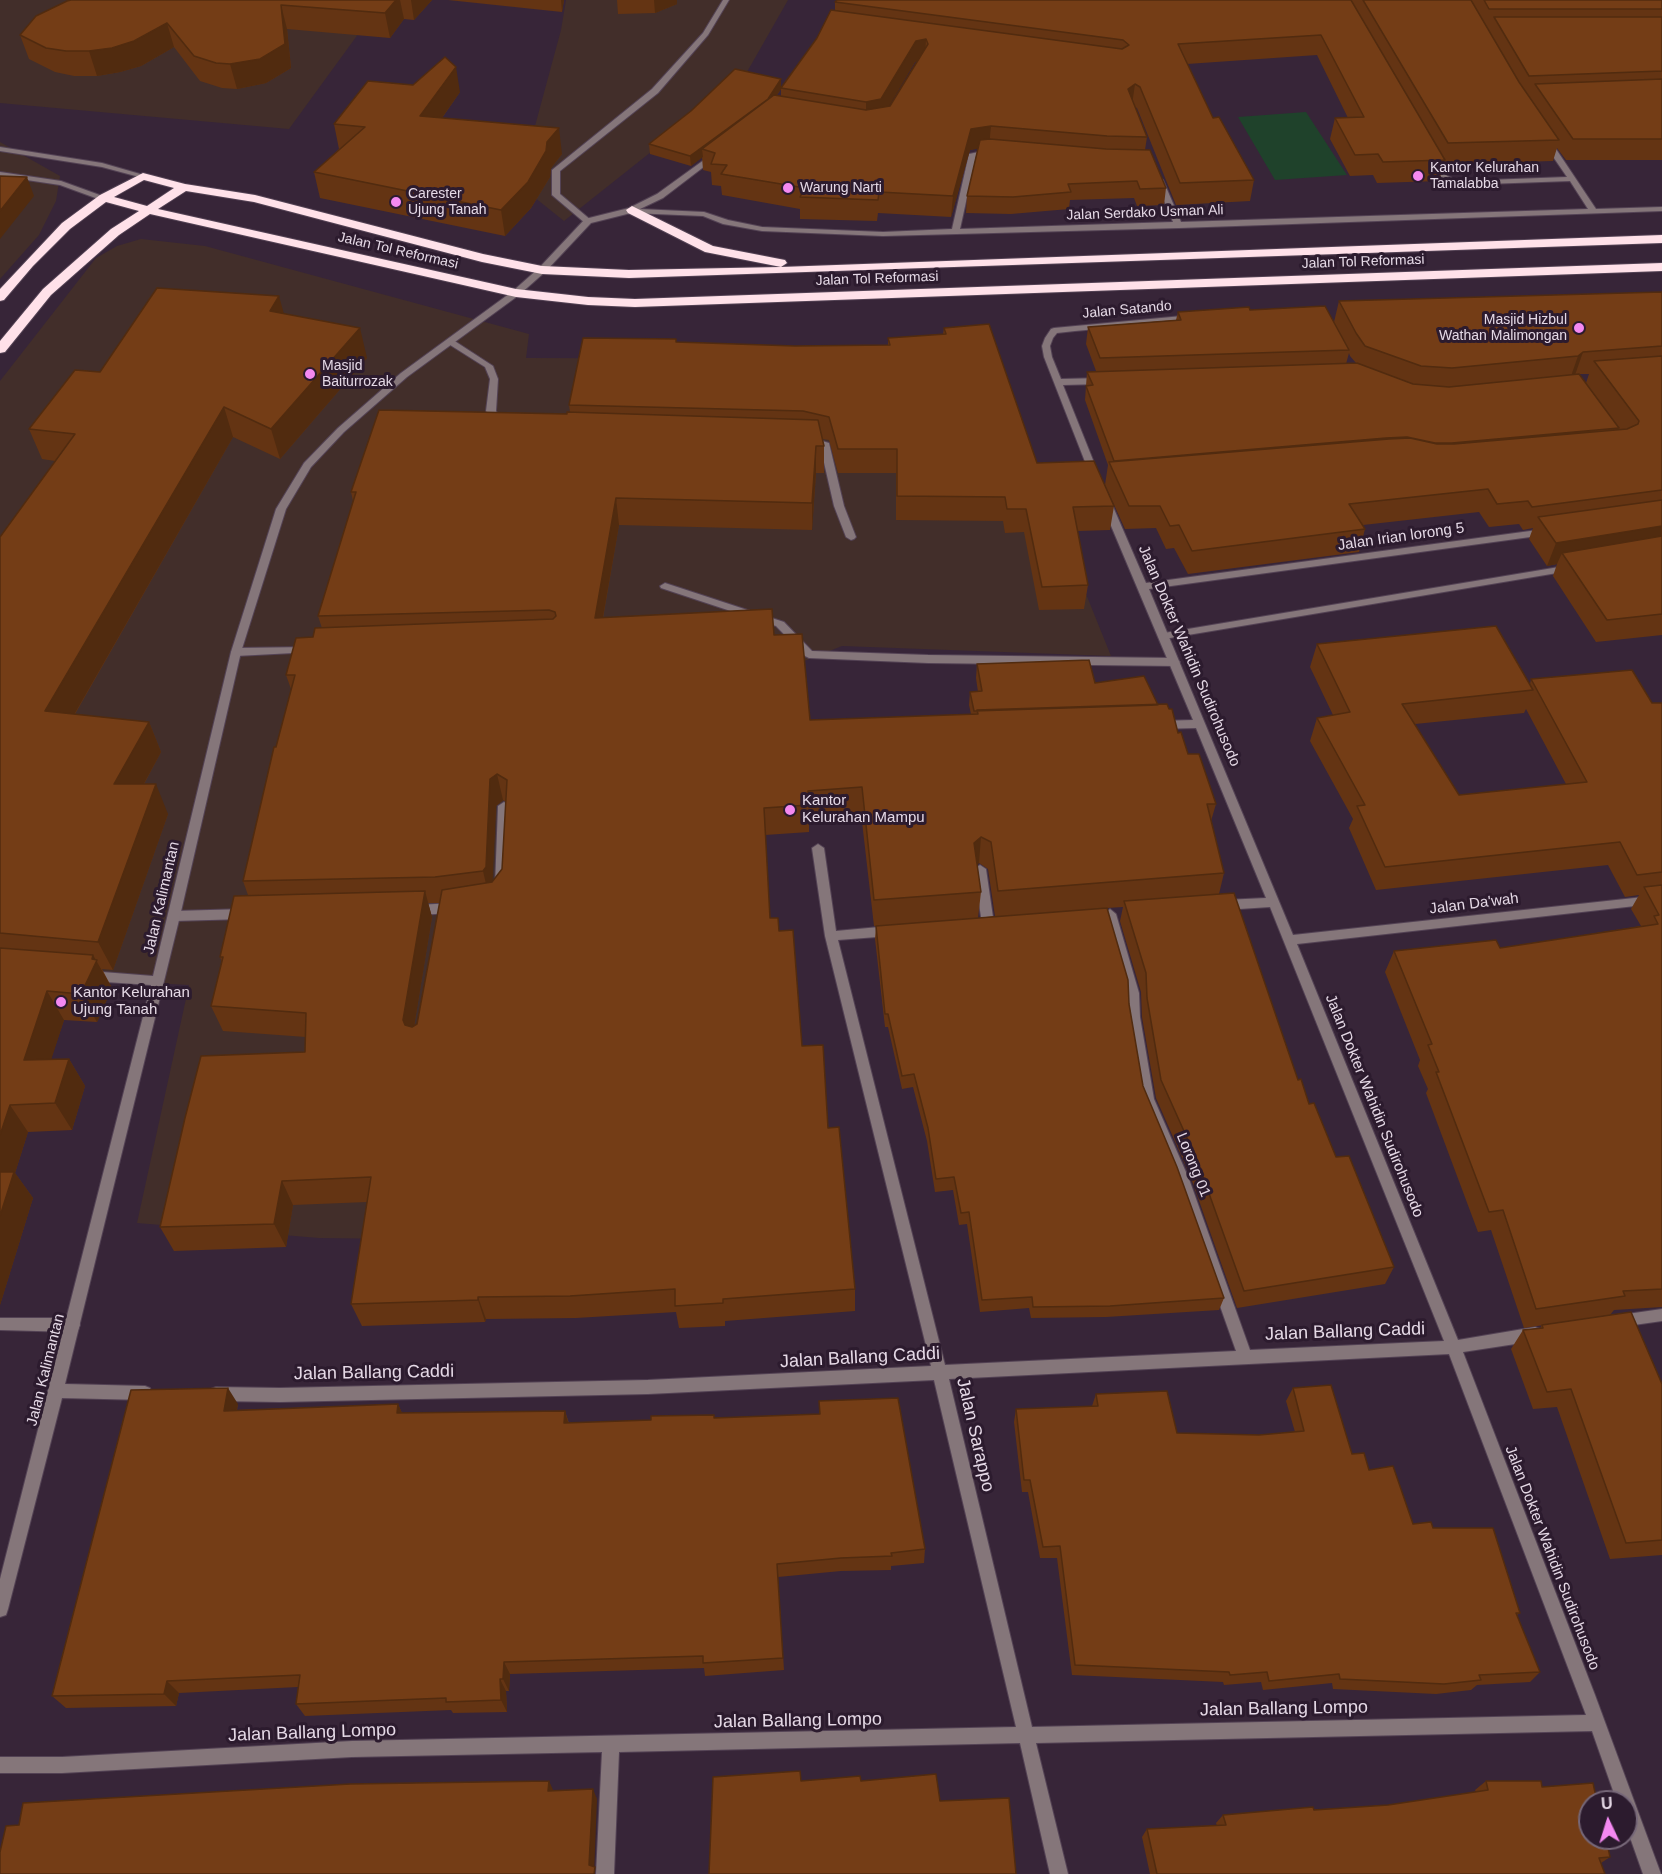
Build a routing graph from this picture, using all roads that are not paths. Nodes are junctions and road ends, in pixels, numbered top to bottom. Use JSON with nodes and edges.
{"nodes":[{"id":1,"x":726,"y":0,"type":"edge"},
{"id":2,"x":1539,"y":130,"type":"edge"},
{"id":3,"x":726,"y":147,"type":"edge"},
{"id":4,"x":0,"y":149,"type":"edge"},
{"id":5,"x":1426,"y":150,"type":"edge"},
{"id":6,"x":1000,"y":152,"type":"edge"},
{"id":7,"x":1156,"y":173,"type":"edge"},
{"id":8,"x":0,"y":174,"type":"edge"},
{"id":9,"x":143,"y":176,"type":"junction"},
{"id":10,"x":1572,"y":179,"type":"junction"},
{"id":11,"x":184,"y":188,"type":"junction"},
{"id":12,"x":104,"y":198,"type":"junction"},
{"id":13,"x":1662,"y":208,"type":"edge"},
{"id":14,"x":147,"y":210,"type":"junction"},
{"id":15,"x":632,"y":210,"type":"junction"},
{"id":16,"x":1594,"y":212,"type":"junction"},
{"id":17,"x":588,"y":221,"type":"junction"},
{"id":18,"x":1179,"y":226,"type":"junction"},
{"id":19,"x":955,"y":233,"type":"junction"},
{"id":20,"x":1662,"y":239,"type":"edge"},
{"id":21,"x":1662,"y":267,"type":"edge"},
{"id":22,"x":542,"y":270,"type":"junction"},
{"id":23,"x":815,"y":270,"type":"junction"},
{"id":24,"x":516,"y":293,"type":"junction"},
{"id":25,"x":0,"y":297,"type":"edge"},
{"id":26,"x":1206,"y":317,"type":"edge"},
{"id":27,"x":450,"y":341,"type":"junction"},
{"id":28,"x":0,"y":349,"type":"edge"},
{"id":29,"x":1048,"y":357,"type":"joint"},
{"id":30,"x":1117,"y":380,"type":"edge"},
{"id":31,"x":1058,"y":382,"type":"junction"},
{"id":32,"x":508,"y":429,"type":"edge"},
{"id":33,"x":803,"y":440,"type":"edge"},
{"id":34,"x":1560,"y":530,"type":"edge"},
{"id":35,"x":851,"y":537,"type":"dead end"},
{"id":36,"x":1581,"y":566,"type":"edge"},
{"id":37,"x":665,"y":586,"type":"dead end"},
{"id":38,"x":1143,"y":587,"type":"junction"},
{"id":39,"x":1164,"y":636,"type":"junction"},
{"id":40,"x":318,"y":650,"type":"edge"},
{"id":41,"x":236,"y":652,"type":"junction"},
{"id":42,"x":1174,"y":662,"type":"junction"},
{"id":43,"x":1200,"y":724,"type":"junction"},
{"id":44,"x":1153,"y":725,"type":"edge"},
{"id":45,"x":504,"y":806,"type":"edge"},
{"id":46,"x":818,"y":848,"type":"dead end"},
{"id":47,"x":980,"y":869,"type":"edge"},
{"id":48,"x":500,"y":897,"type":"edge"},
{"id":49,"x":1662,"y":899,"type":"edge"},
{"id":50,"x":1274,"y":902,"type":"junction"},
{"id":51,"x":1209,"y":906,"type":"edge"},
{"id":52,"x":466,"y":907,"type":"edge"},
{"id":53,"x":407,"y":910,"type":"edge"},
{"id":54,"x":256,"y":914,"type":"edge"},
{"id":55,"x":1110,"y":914,"type":"edge"},
{"id":56,"x":174,"y":916,"type":"junction"},
{"id":57,"x":988,"y":924,"type":"edge"},
{"id":58,"x":898,"y":930,"type":"edge"},
{"id":59,"x":831,"y":936,"type":"junction"},
{"id":60,"x":1289,"y":940,"type":"junction"},
{"id":61,"x":72,"y":974,"type":"edge"},
{"id":62,"x":158,"y":981,"type":"junction"},
{"id":63,"x":1662,"y":1314,"type":"edge"},
{"id":64,"x":1604,"y":1323,"type":"edge"},
{"id":65,"x":0,"y":1324,"type":"edge"},
{"id":66,"x":74,"y":1325,"type":"junction"},
{"id":67,"x":1546,"y":1332,"type":"edge"},
{"id":68,"x":1454,"y":1347,"type":"junction"},
{"id":69,"x":1245,"y":1356,"type":"junction"},
{"id":70,"x":940,"y":1373,"type":"junction"},
{"id":71,"x":56,"y":1391,"type":"junction"},
{"id":72,"x":162,"y":1393,"type":"edge"},
{"id":73,"x":198,"y":1393,"type":"edge"},
{"id":74,"x":0,"y":1609,"type":"edge"},
{"id":75,"x":1598,"y":1723,"type":"junction"},
{"id":76,"x":1027,"y":1734,"type":"junction"},
{"id":77,"x":611,"y":1745,"type":"junction"},
{"id":78,"x":0,"y":1765,"type":"edge"},
{"id":79,"x":605,"y":1874,"type":"edge"},
{"id":80,"x":1059,"y":1874,"type":"edge"},
{"id":81,"x":1652,"y":1874,"type":"edge"}],
"edges":[{"from":1,"to":17,"type":"street"},
{"from":2,"to":10,"type":"street"},
{"from":3,"to":15,"type":"street"},
{"from":4,"to":9,"type":"street"},
{"from":5,"to":10,"type":"street"},
{"from":6,"to":19,"type":"street"},
{"from":7,"to":18,"type":"street"},
{"from":8,"to":12,"type":"street"},
{"from":9,"to":11,"type":"highway","name":"Jalan Tol Reformasi"},
{"from":9,"to":12,"type":"highway"},
{"from":10,"to":16,"type":"street"},
{"from":11,"to":14,"type":"highway"},
{"from":11,"to":22,"type":"highway","name":"Jalan Tol Reformasi"},
{"from":12,"to":14,"type":"highway","name":"Jalan Tol Reformasi"},
{"from":12,"to":25,"type":"highway"},
{"from":13,"to":16,"type":"street","name":"Jalan Serdako Usman Ali"},
{"from":14,"to":24,"type":"highway","name":"Jalan Tol Reformasi"},
{"from":14,"to":28,"type":"highway"},
{"from":15,"to":17,"type":"street"},
{"from":15,"to":19,"type":"street","name":"Jalan Serdako Usman Ali"},
{"from":15,"to":23,"type":"highway"},
{"from":16,"to":18,"type":"street","name":"Jalan Serdako Usman Ali"},
{"from":17,"to":22,"type":"street","name":"Jalan Kalimantan"},
{"from":18,"to":19,"type":"street","name":"Jalan Serdako Usman Ali"},
{"from":20,"to":23,"type":"highway","name":"Jalan Tol Reformasi"},
{"from":21,"to":24,"type":"highway","name":"Jalan Tol Reformasi"},
{"from":22,"to":23,"type":"highway","name":"Jalan Tol Reformasi"},
{"from":22,"to":24,"type":"street","name":"Jalan Kalimantan"},
{"from":24,"to":27,"type":"street","name":"Jalan Kalimantan"},
{"from":26,"to":29,"type":"street","name":"Jalan Satando"},
{"from":27,"to":32,"type":"street"},
{"from":27,"to":41,"type":"street","name":"Jalan Kalimantan"},
{"from":29,"to":31,"type":"street","name":"Jalan Dokter Wahidin Sudirohusodo"},
{"from":30,"to":31,"type":"street"},
{"from":31,"to":38,"type":"street","name":"Jalan Dokter Wahidin Sudirohusodo"},
{"from":33,"to":35,"type":"street"},
{"from":34,"to":38,"type":"street","name":"Jalan Irian lorong 5"},
{"from":36,"to":39,"type":"street"},
{"from":37,"to":42,"type":"street"},
{"from":38,"to":39,"type":"street","name":"Jalan Dokter Wahidin Sudirohusodo"},
{"from":39,"to":42,"type":"street","name":"Jalan Dokter Wahidin Sudirohusodo"},
{"from":40,"to":41,"type":"street"},
{"from":41,"to":56,"type":"street","name":"Jalan Kalimantan"},
{"from":42,"to":43,"type":"street","name":"Jalan Dokter Wahidin Sudirohusodo"},
{"from":43,"to":44,"type":"street"},
{"from":43,"to":50,"type":"street","name":"Jalan Dokter Wahidin Sudirohusodo"},
{"from":45,"to":48,"type":"street"},
{"from":46,"to":59,"type":"street","name":"Jalan Sarappo"},
{"from":47,"to":57,"type":"street"},
{"from":49,"to":60,"type":"street","name":"Jalan Da'wah"},
{"from":50,"to":51,"type":"street"},
{"from":50,"to":60,"type":"street","name":"Jalan Dokter Wahidin Sudirohusodo"},
{"from":52,"to":53,"type":"street"},
{"from":54,"to":56,"type":"street"},
{"from":55,"to":69,"type":"street","name":"Lorong 01"},
{"from":56,"to":62,"type":"street","name":"Jalan Kalimantan"},
{"from":58,"to":59,"type":"street"},
{"from":59,"to":70,"type":"street","name":"Jalan Sarappo"},
{"from":60,"to":68,"type":"street","name":"Jalan Dokter Wahidin Sudirohusodo"},
{"from":61,"to":62,"type":"street"},
{"from":62,"to":66,"type":"street","name":"Jalan Kalimantan"},
{"from":63,"to":64,"type":"street"},
{"from":65,"to":66,"type":"street"},
{"from":66,"to":71,"type":"street","name":"Jalan Kalimantan"},
{"from":67,"to":68,"type":"street","name":"Jalan Ballang Caddi"},
{"from":68,"to":69,"type":"street","name":"Jalan Ballang Caddi"},
{"from":68,"to":75,"type":"street","name":"Jalan Dokter Wahidin Sudirohusodo"},
{"from":69,"to":70,"type":"street","name":"Jalan Ballang Caddi"},
{"from":70,"to":73,"type":"street","name":"Jalan Ballang Caddi"},
{"from":70,"to":76,"type":"street","name":"Jalan Sarappo"},
{"from":71,"to":72,"type":"street"},
{"from":71,"to":74,"type":"street","name":"Jalan Kalimantan"},
{"from":75,"to":76,"type":"street","name":"Jalan Ballang Lompo"},
{"from":75,"to":81,"type":"street","name":"Jalan Dokter Wahidin Sudirohusodo"},
{"from":76,"to":77,"type":"street","name":"Jalan Ballang Lompo"},
{"from":76,"to":80,"type":"street","name":"Jalan Sarappo"},
{"from":77,"to":78,"type":"street","name":"Jalan Ballang Lompo"},
{"from":77,"to":79,"type":"street"}]}
